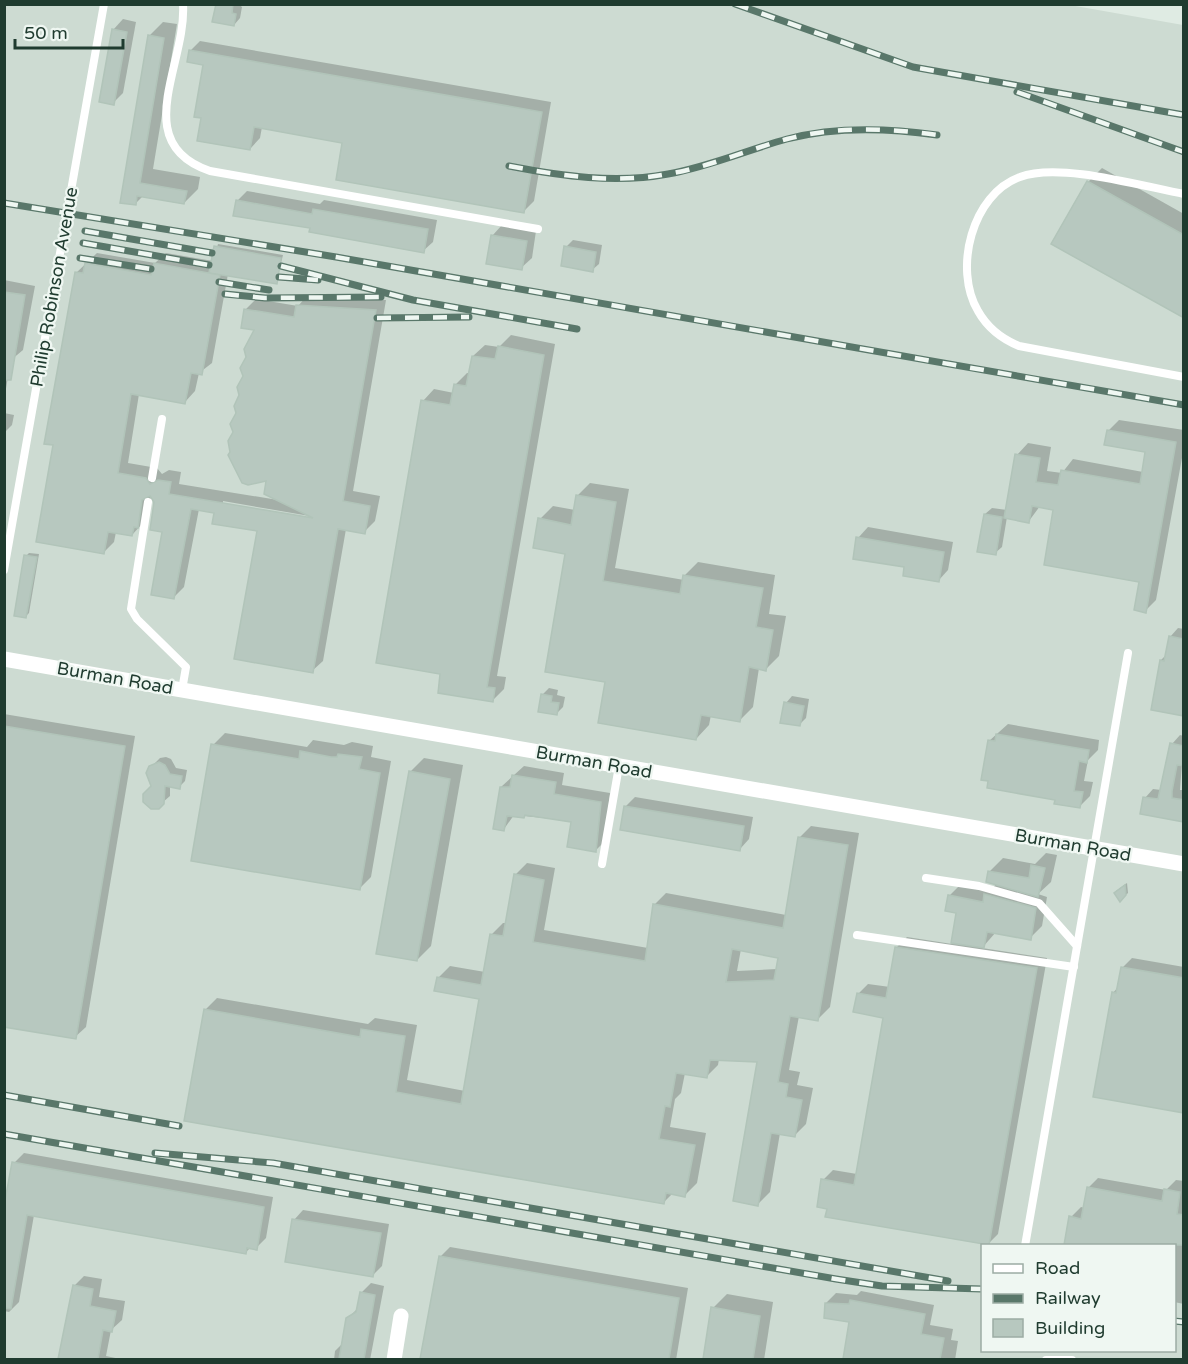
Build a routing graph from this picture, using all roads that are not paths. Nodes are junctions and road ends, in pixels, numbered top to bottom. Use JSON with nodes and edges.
{"nodes":[{"id":1,"x":104,"y":4,"type":"edge"},
{"id":2,"x":184,"y":9,"type":"edge"},
{"id":3,"x":1184,"y":194,"type":"edge"},
{"id":4,"x":538,"y":229,"type":"dead end"},
{"id":5,"x":1184,"y":377,"type":"edge"},
{"id":6,"x":162,"y":419,"type":"dead end"},
{"id":7,"x":152,"y":478,"type":"dead end"},
{"id":8,"x":148,"y":502,"type":"dead end"},
{"id":9,"x":4,"y":570,"type":"edge"},
{"id":10,"x":1128,"y":653,"type":"dead end"},
{"id":11,"x":4,"y":659,"type":"edge"},
{"id":12,"x":182,"y":690,"type":"junction"},
{"id":13,"x":619,"y":766,"type":"junction"},
{"id":14,"x":1095,"y":849,"type":"junction"},
{"id":15,"x":602,"y":864,"type":"dead end"},
{"id":16,"x":1184,"y":864,"type":"edge"},
{"id":17,"x":926,"y":878,"type":"dead end"},
{"id":18,"x":857,"y":935,"type":"dead end"},
{"id":19,"x":1077,"y":946,"type":"junction"},
{"id":20,"x":1074,"y":967,"type":"junction"},
{"id":21,"x":1025,"y":1244,"type":"edge"},
{"id":22,"x":401,"y":1316,"type":"dead end"},
{"id":23,"x":394,"y":1359,"type":"edge"},
{"id":24,"x":1046,"y":1359,"type":"edge"},
{"id":25,"x":1072,"y":1359,"type":"edge"}],
"edges":[{"from":1,"to":9,"type":"lane","name":"Philip Robinson Avenue"},
{"from":2,"to":4,"type":"lane"},
{"from":3,"to":5,"type":"lane"},
{"from":6,"to":7,"type":"lane"},
{"from":8,"to":12,"type":"lane"},
{"from":10,"to":14,"type":"lane"},
{"from":11,"to":12,"type":"street","name":"Burman Road"},
{"from":12,"to":13,"type":"street","name":"Burman Road"},
{"from":13,"to":14,"type":"street","name":"Burman Road"},
{"from":13,"to":15,"type":"lane"},
{"from":14,"to":16,"type":"street","name":"Burman Road"},
{"from":14,"to":19,"type":"lane"},
{"from":17,"to":19,"type":"lane"},
{"from":18,"to":20,"type":"lane"},
{"from":19,"to":20,"type":"lane"},
{"from":20,"to":21,"type":"lane"},
{"from":22,"to":23,"type":"street"},
{"from":24,"to":25,"type":"lane"}]}
